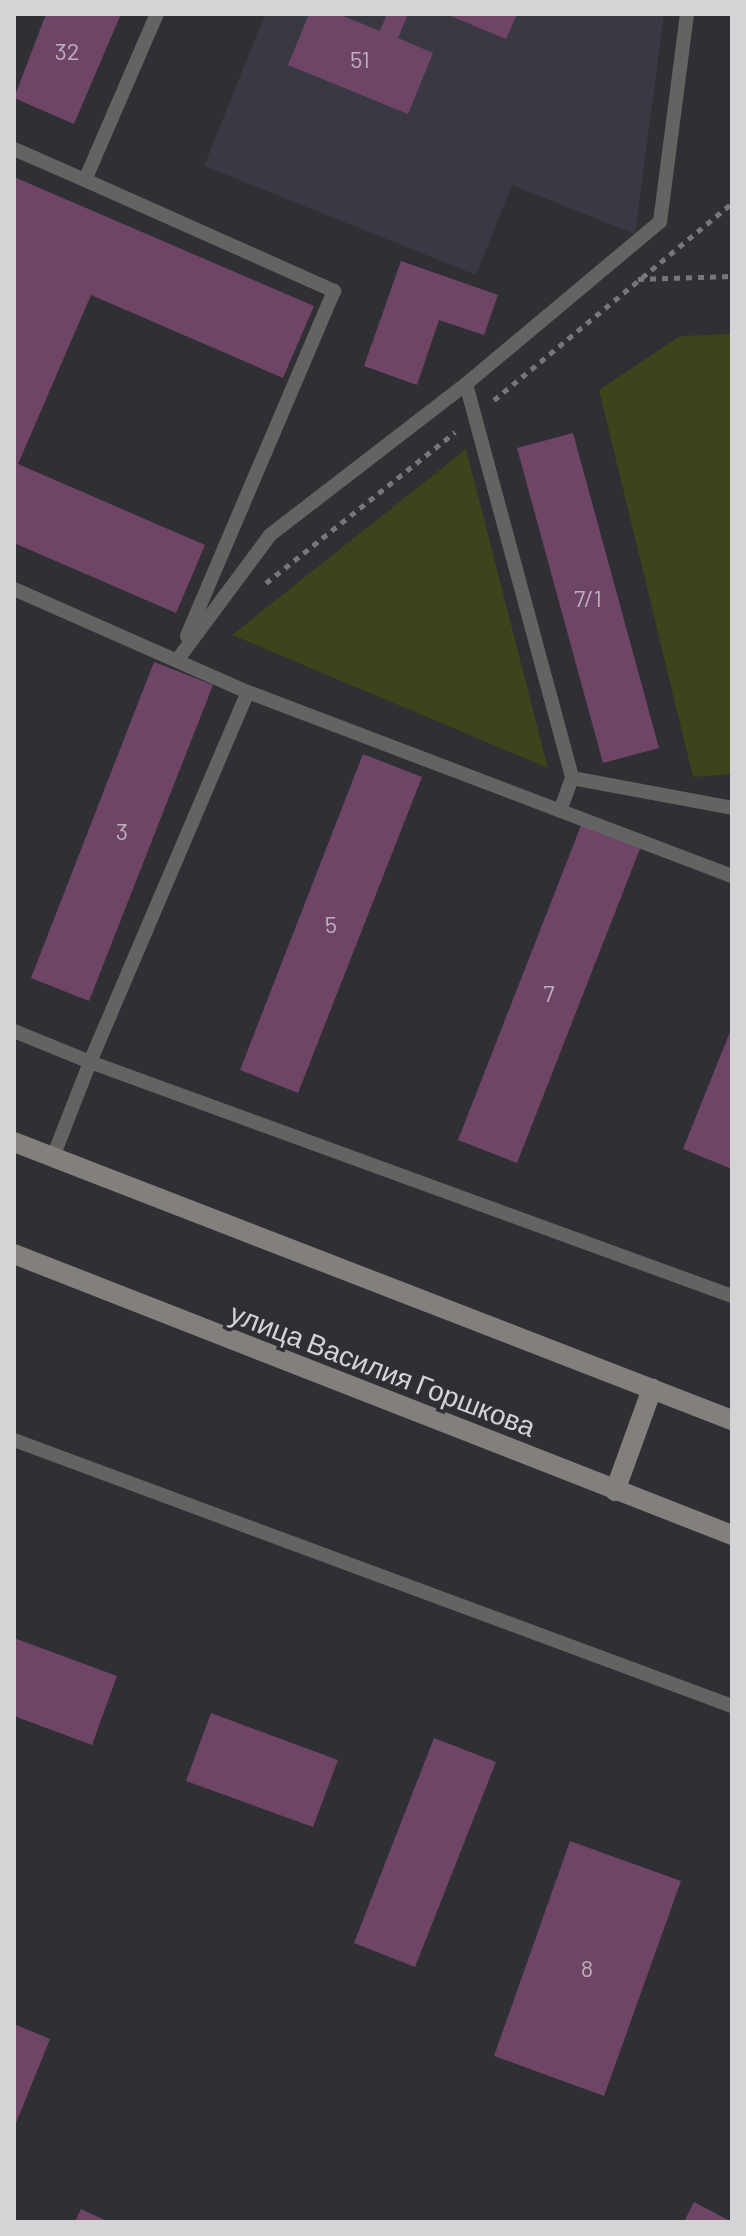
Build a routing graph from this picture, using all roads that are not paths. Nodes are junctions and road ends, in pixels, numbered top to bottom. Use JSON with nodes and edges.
{"nodes":[{"id":1,"x":157,"y":14,"type":"edge"},
{"id":2,"x":687,"y":14,"type":"edge"},
{"id":3,"x":14,"y":149,"type":"edge"},
{"id":4,"x":85,"y":180,"type":"junction"},
{"id":5,"x":466,"y":384,"type":"junction"},
{"id":6,"x":14,"y":589,"type":"edge"},
{"id":7,"x":178,"y":659,"type":"junction"},
{"id":8,"x":248,"y":692,"type":"junction"},
{"id":9,"x":572,"y":778,"type":"junction"},
{"id":10,"x":732,"y":808,"type":"edge"},
{"id":11,"x":560,"y":811,"type":"junction"},
{"id":12,"x":732,"y":876,"type":"edge"},
{"id":13,"x":14,"y":1031,"type":"edge"},
{"id":14,"x":90,"y":1062,"type":"junction"},
{"id":15,"x":14,"y":1142,"type":"edge"},
{"id":16,"x":53,"y":1157,"type":"junction"},
{"id":17,"x":14,"y":1254,"type":"edge"},
{"id":18,"x":732,"y":1296,"type":"edge"},
{"id":19,"x":652,"y":1389,"type":"junction"},
{"id":20,"x":732,"y":1420,"type":"edge"},
{"id":21,"x":14,"y":1440,"type":"edge"},
{"id":22,"x":615,"y":1491,"type":"junction"},
{"id":23,"x":732,"y":1535,"type":"edge"},
{"id":24,"x":732,"y":1706,"type":"edge"}],
"edges":[{"from":1,"to":4,"type":"lane"},
{"from":2,"to":5,"type":"lane"},
{"from":3,"to":4,"type":"lane"},
{"from":4,"to":7,"type":"lane"},
{"from":5,"to":7,"type":"lane"},
{"from":5,"to":9,"type":"lane"},
{"from":6,"to":7,"type":"lane"},
{"from":7,"to":8,"type":"lane"},
{"from":8,"to":11,"type":"lane"},
{"from":8,"to":14,"type":"lane"},
{"from":9,"to":10,"type":"lane"},
{"from":9,"to":11,"type":"lane"},
{"from":11,"to":12,"type":"lane"},
{"from":13,"to":14,"type":"lane"},
{"from":14,"to":16,"type":"lane"},
{"from":14,"to":18,"type":"lane"},
{"from":15,"to":16,"type":"main road"},
{"from":16,"to":19,"type":"main road"},
{"from":17,"to":22,"type":"main road","name":"улица Василия Горшкова"},
{"from":19,"to":20,"type":"main road"},
{"from":19,"to":22,"type":"main road"},
{"from":21,"to":24,"type":"lane"},
{"from":22,"to":23,"type":"main road","name":"улица Василия Горшкова"}]}
